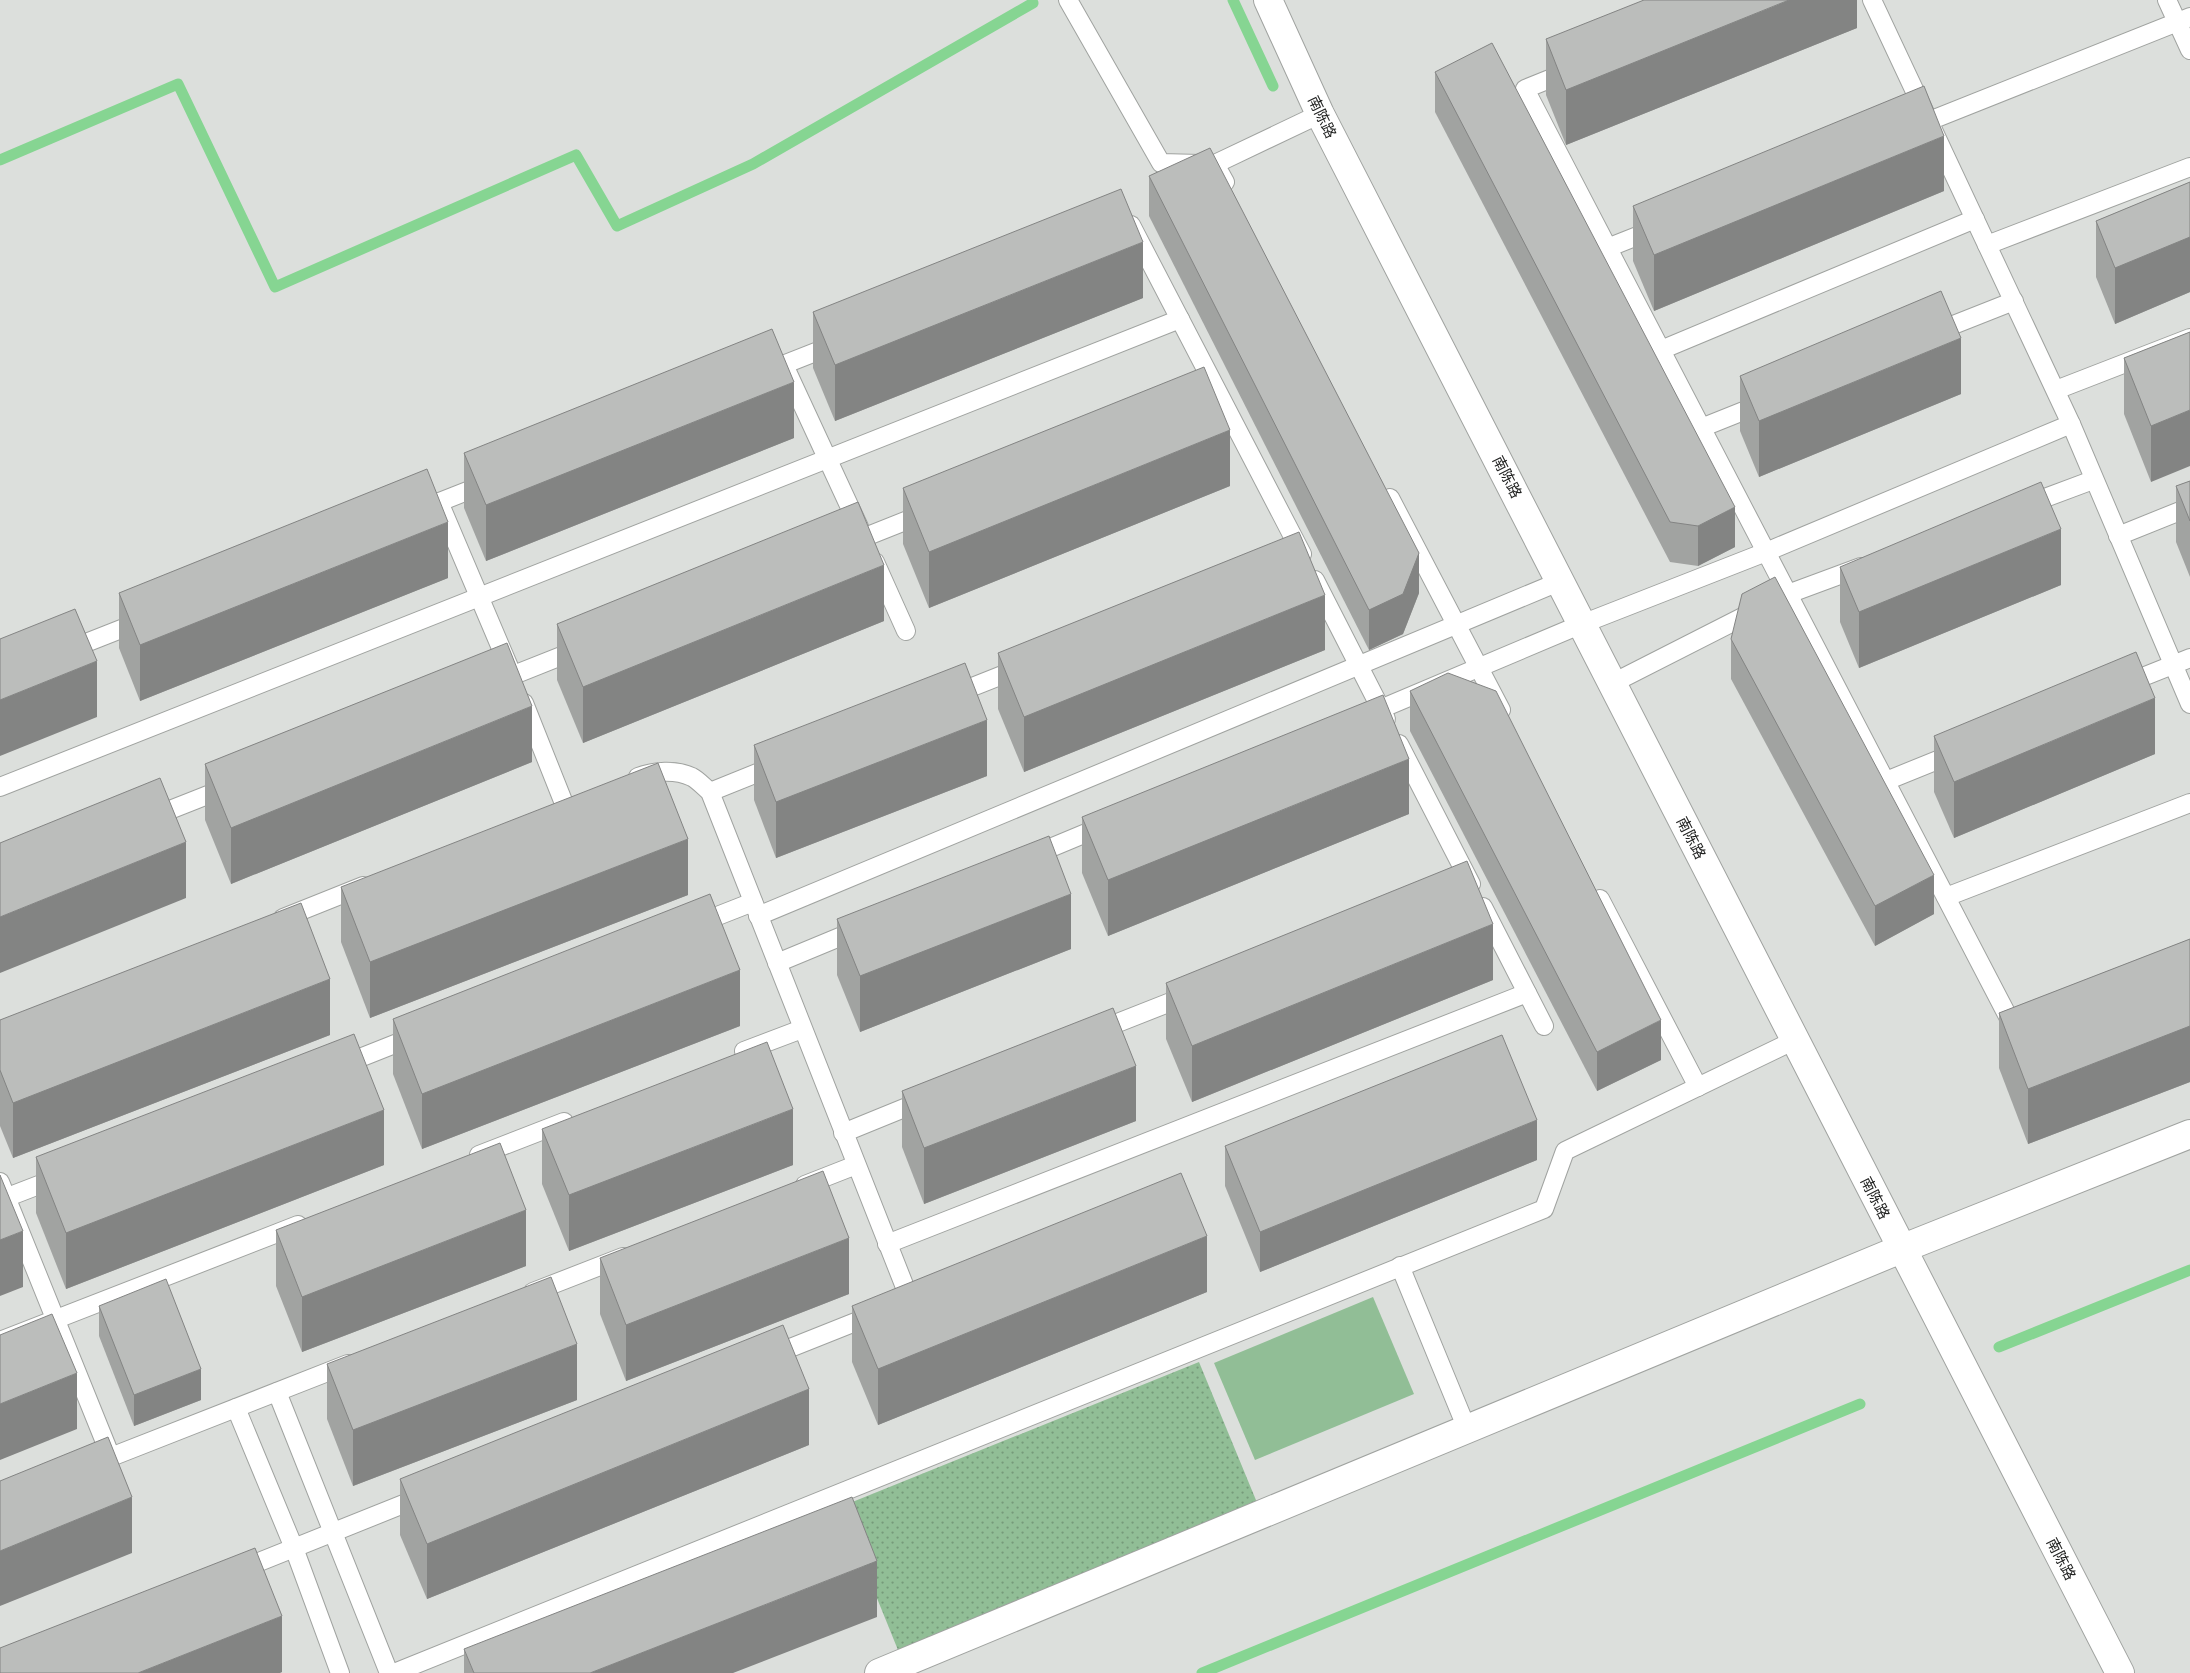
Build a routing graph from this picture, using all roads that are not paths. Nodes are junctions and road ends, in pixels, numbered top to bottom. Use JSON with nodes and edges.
{"nodes":[{"id":1,"x":1068,"y":0,"type":"edge"},
{"id":2,"x":1268,"y":0,"type":"edge"},
{"id":3,"x":1872,"y":0,"type":"edge"},
{"id":4,"x":2167,"y":0,"type":"edge"},
{"id":5,"x":2183,"y":19,"type":"edge"},
{"id":6,"x":2190,"y":50,"type":"edge"},
{"id":7,"x":1580,"y":67,"type":"edge"},
{"id":8,"x":1320,"y":114,"type":"junction"},
{"id":9,"x":1929,"y":121,"type":"junction"},
{"id":10,"x":1901,"y":132,"type":"edge"},
{"id":11,"x":1215,"y":164,"type":"junction"},
{"id":12,"x":2190,"y":167,"type":"edge"},
{"id":13,"x":1234,"y":199,"type":"edge"},
{"id":14,"x":1975,"y":219,"type":"junction"},
{"id":15,"x":1672,"y":222,"type":"edge"},
{"id":16,"x":1114,"y":232,"type":"edge"},
{"id":17,"x":1987,"y":245,"type":"junction"},
{"id":18,"x":1608,"y":248,"type":"junction"},
{"id":19,"x":2014,"y":301,"type":"junction"},
{"id":20,"x":1180,"y":318,"type":"junction"},
{"id":21,"x":1922,"y":338,"type":"edge"},
{"id":22,"x":2190,"y":338,"type":"edge"},
{"id":23,"x":848,"y":339,"type":"edge"},
{"id":24,"x":1661,"y":350,"type":"junction"},
{"id":25,"x":784,"y":364,"type":"junction"},
{"id":26,"x":748,"y":379,"type":"edge"},
{"id":27,"x":2056,"y":390,"type":"junction"},
{"id":28,"x":1221,"y":398,"type":"junction"},
{"id":29,"x":1775,"y":398,"type":"edge"},
{"id":30,"x":1202,"y":405,"type":"edge"},
{"id":31,"x":2071,"y":424,"type":"junction"},
{"id":32,"x":1702,"y":428,"type":"junction"},
{"id":33,"x":827,"y":459,"type":"junction"},
{"id":34,"x":503,"y":477,"type":"edge"},
{"id":35,"x":2094,"y":480,"type":"junction"},
{"id":36,"x":1384,"y":486,"type":"edge"},
{"id":37,"x":439,"y":502,"type":"junction"},
{"id":38,"x":2190,"y":508,"type":"edge"},
{"id":39,"x":937,"y":509,"type":"edge"},
{"id":40,"x":2010,"y":511,"type":"edge"},
{"id":41,"x":403,"y":516,"type":"edge"},
{"id":42,"x":2118,"y":536,"type":"junction"},
{"id":43,"x":864,"y":538,"type":"junction"},
{"id":44,"x":836,"y":548,"type":"edge"},
{"id":45,"x":1766,"y":552,"type":"junction"},
{"id":46,"x":1302,"y":555,"type":"junction"},
{"id":47,"x":1881,"y":560,"type":"edge"},
{"id":48,"x":1284,"y":562,"type":"edge"},
{"id":49,"x":1561,"y":582,"type":"junction"},
{"id":50,"x":1788,"y":594,"type":"junction"},
{"id":51,"x":480,"y":597,"type":"junction"},
{"id":52,"x":156,"y":615,"type":"edge"},
{"id":53,"x":1582,"y":624,"type":"junction"},
{"id":54,"x":1457,"y":625,"type":"junction"},
{"id":55,"x":906,"y":630,"type":"dead end"},
{"id":56,"x":596,"y":642,"type":"edge"},
{"id":57,"x":55,"y":655,"type":"edge"},
{"id":58,"x":2190,"y":658,"type":"edge"},
{"id":59,"x":1034,"y":662,"type":"edge"},
{"id":60,"x":2173,"y":665,"type":"junction"},
{"id":61,"x":1358,"y":666,"type":"junction"},
{"id":62,"x":1479,"y":667,"type":"junction"},
{"id":63,"x":513,"y":675,"type":"junction"},
{"id":64,"x":1613,"y":683,"type":"junction"},
{"id":65,"x":476,"y":690,"type":"edge"},
{"id":66,"x":2110,"y":690,"type":"edge"},
{"id":67,"x":932,"y":703,"type":"edge"},
{"id":68,"x":2190,"y":704,"type":"edge"},
{"id":69,"x":1381,"y":709,"type":"junction"},
{"id":70,"x":1353,"y":720,"type":"edge"},
{"id":71,"x":1511,"y":729,"type":"edge"},
{"id":72,"x":1967,"y":749,"type":"edge"},
{"id":73,"x":793,"y":759,"type":"edge"},
{"id":74,"x":247,"y":779,"type":"edge"},
{"id":75,"x":1886,"y":781,"type":"junction"},
{"id":76,"x":619,"y":784,"type":"edge"},
{"id":77,"x":0,"y":787,"type":"edge"},
{"id":78,"x":710,"y":792,"type":"junction"},
{"id":79,"x":583,"y":799,"type":"edge"},
{"id":80,"x":2190,"y":803,"type":"edge"},
{"id":81,"x":565,"y":806,"type":"junction"},
{"id":82,"x":546,"y":814,"type":"edge"},
{"id":83,"x":1115,"y":821,"type":"edge"},
{"id":84,"x":137,"y":823,"type":"edge"},
{"id":85,"x":1015,"y":863,"type":"edge"},
{"id":86,"x":380,"y":880,"type":"edge"},
{"id":87,"x":1470,"y":882,"type":"junction"},
{"id":88,"x":1593,"y":886,"type":"edge"},
{"id":89,"x":1451,"y":889,"type":"edge"},
{"id":90,"x":1946,"y":897,"type":"junction"},
{"id":91,"x":755,"y":909,"type":"junction"},
{"id":92,"x":877,"y":921,"type":"edge"},
{"id":93,"x":268,"y":924,"type":"edge"},
{"id":94,"x":679,"y":932,"type":"edge"},
{"id":95,"x":777,"y":964,"type":"junction"},
{"id":96,"x":1202,"y":989,"type":"edge"},
{"id":97,"x":1527,"y":993,"type":"junction"},
{"id":98,"x":2034,"y":1023,"type":"edge"},
{"id":99,"x":1544,"y":1026,"type":"dead end"},
{"id":100,"x":802,"y":1029,"type":"junction"},
{"id":101,"x":430,"y":1030,"type":"edge"},
{"id":102,"x":1083,"y":1037,"type":"edge"},
{"id":103,"x":1795,"y":1040,"type":"junction"},
{"id":104,"x":728,"y":1058,"type":"edge"},
{"id":105,"x":329,"y":1070,"type":"edge"},
{"id":106,"x":1698,"y":1087,"type":"junction"},
{"id":107,"x":935,"y":1096,"type":"edge"},
{"id":108,"x":581,"y":1115,"type":"edge"},
{"id":109,"x":843,"y":1133,"type":"junction"},
{"id":110,"x":2190,"y":1134,"type":"edge"},
{"id":111,"x":461,"y":1162,"type":"edge"},
{"id":112,"x":856,"y":1165,"type":"junction"},
{"id":113,"x":71,"y":1172,"type":"edge"},
{"id":114,"x":792,"y":1190,"type":"edge"},
{"id":115,"x":2,"y":1193,"type":"edge"},
{"id":116,"x":314,"y":1219,"type":"edge"},
{"id":117,"x":887,"y":1244,"type":"junction"},
{"id":118,"x":1901,"y":1249,"type":"junction"},
{"id":119,"x":635,"y":1252,"type":"edge"},
{"id":120,"x":1400,"y":1266,"type":"junction"},
{"id":121,"x":928,"y":1292,"type":"edge"},
{"id":122,"x":516,"y":1298,"type":"edge"},
{"id":123,"x":910,"y":1300,"type":"junction"},
{"id":124,"x":55,"y":1319,"type":"junction"},
{"id":125,"x":0,"y":1341,"type":"edge"},
{"id":126,"x":360,"y":1360,"type":"edge"},
{"id":127,"x":754,"y":1362,"type":"edge"},
{"id":128,"x":277,"y":1392,"type":"junction"},
{"id":129,"x":236,"y":1408,"type":"junction"},
{"id":130,"x":1467,"y":1430,"type":"junction"},
{"id":131,"x":110,"y":1457,"type":"junction"},
{"id":132,"x":74,"y":1471,"type":"edge"},
{"id":133,"x":434,"y":1492,"type":"edge"},
{"id":134,"x":333,"y":1533,"type":"junction"},
{"id":135,"x":294,"y":1548,"type":"junction"},
{"id":136,"x":220,"y":1578,"type":"edge"},
{"id":137,"x":340,"y":1673,"type":"edge"},
{"id":138,"x":389,"y":1673,"type":"edge"},
{"id":139,"x":394,"y":1673,"type":"edge"},
{"id":140,"x":879,"y":1673,"type":"edge"},
{"id":141,"x":2120,"y":1673,"type":"edge"}],
"edges":[{"from":1,"to":11,"type":"lane"},
{"from":2,"to":8,"type":"street","name":"南陈路"},
{"from":3,"to":9,"type":"lane"},
{"from":4,"to":5,"type":"lane"},
{"from":5,"to":6,"type":"lane"},
{"from":5,"to":9,"type":"lane"},
{"from":7,"to":18,"type":"lane"},
{"from":8,"to":11,"type":"lane"},
{"from":8,"to":49,"type":"street","name":"南陈路"},
{"from":9,"to":10,"type":"lane"},
{"from":9,"to":14,"type":"lane"},
{"from":11,"to":13,"type":"lane"},
{"from":12,"to":17,"type":"lane"},
{"from":14,"to":17,"type":"lane"},
{"from":14,"to":24,"type":"lane"},
{"from":15,"to":18,"type":"lane"},
{"from":16,"to":20,"type":"lane"},
{"from":17,"to":19,"type":"lane"},
{"from":18,"to":24,"type":"lane"},
{"from":19,"to":21,"type":"lane"},
{"from":19,"to":27,"type":"lane"},
{"from":20,"to":28,"type":"lane"},
{"from":20,"to":33,"type":"lane"},
{"from":22,"to":27,"type":"lane"},
{"from":23,"to":25,"type":"lane"},
{"from":24,"to":32,"type":"lane"},
{"from":25,"to":26,"type":"lane"},
{"from":25,"to":33,"type":"lane"},
{"from":27,"to":31,"type":"lane"},
{"from":28,"to":30,"type":"lane"},
{"from":28,"to":46,"type":"lane"},
{"from":29,"to":32,"type":"lane"},
{"from":31,"to":35,"type":"lane"},
{"from":31,"to":45,"type":"lane"},
{"from":32,"to":45,"type":"lane"},
{"from":33,"to":43,"type":"lane"},
{"from":33,"to":51,"type":"lane"},
{"from":34,"to":37,"type":"lane"},
{"from":35,"to":40,"type":"lane"},
{"from":35,"to":42,"type":"lane"},
{"from":36,"to":54,"type":"lane"},
{"from":37,"to":41,"type":"lane"},
{"from":37,"to":51,"type":"lane"},
{"from":38,"to":42,"type":"lane"},
{"from":39,"to":43,"type":"lane"},
{"from":42,"to":60,"type":"lane"},
{"from":43,"to":44,"type":"lane"},
{"from":43,"to":55,"type":"lane"},
{"from":45,"to":50,"type":"lane"},
{"from":45,"to":53,"type":"lane"},
{"from":46,"to":48,"type":"lane"},
{"from":46,"to":61,"type":"lane"},
{"from":47,"to":50,"type":"lane"},
{"from":49,"to":53,"type":"street","name":"南陈路"},
{"from":49,"to":54,"type":"lane"},
{"from":50,"to":64,"type":"lane"},
{"from":50,"to":75,"type":"lane"},
{"from":51,"to":63,"type":"lane"},
{"from":51,"to":77,"type":"lane"},
{"from":52,"to":57,"type":"lane"},
{"from":53,"to":62,"type":"lane"},
{"from":53,"to":64,"type":"street","name":"南陈路"},
{"from":54,"to":61,"type":"lane"},
{"from":54,"to":62,"type":"lane"},
{"from":56,"to":63,"type":"lane"},
{"from":58,"to":60,"type":"lane"},
{"from":59,"to":67,"type":"lane"},
{"from":60,"to":66,"type":"lane"},
{"from":60,"to":68,"type":"lane"},
{"from":61,"to":69,"type":"lane"},
{"from":61,"to":91,"type":"lane"},
{"from":62,"to":69,"type":"lane"},
{"from":62,"to":71,"type":"lane"},
{"from":63,"to":65,"type":"lane"},
{"from":63,"to":81,"type":"lane"},
{"from":64,"to":103,"type":"street","name":"南陈路"},
{"from":69,"to":70,"type":"lane"},
{"from":69,"to":87,"type":"lane"},
{"from":72,"to":75,"type":"lane"},
{"from":73,"to":78,"type":"lane"},
{"from":74,"to":84,"type":"lane"},
{"from":75,"to":90,"type":"lane"},
{"from":76,"to":78,"type":"lane"},
{"from":78,"to":91,"type":"lane"},
{"from":79,"to":81,"type":"lane"},
{"from":80,"to":90,"type":"lane"},
{"from":81,"to":82,"type":"lane"},
{"from":83,"to":85,"type":"lane"},
{"from":86,"to":93,"type":"lane"},
{"from":87,"to":89,"type":"lane"},
{"from":87,"to":97,"type":"lane"},
{"from":88,"to":106,"type":"lane"},
{"from":90,"to":98,"type":"lane"},
{"from":91,"to":94,"type":"lane"},
{"from":91,"to":95,"type":"lane"},
{"from":92,"to":95,"type":"lane"},
{"from":95,"to":100,"type":"lane"},
{"from":96,"to":102,"type":"lane"},
{"from":97,"to":99,"type":"lane"},
{"from":97,"to":117,"type":"lane"},
{"from":100,"to":104,"type":"lane"},
{"from":100,"to":109,"type":"lane"},
{"from":101,"to":105,"type":"lane"},
{"from":103,"to":106,"type":"lane"},
{"from":103,"to":118,"type":"street","name":"南陈路"},
{"from":106,"to":120,"type":"lane"},
{"from":107,"to":109,"type":"lane"},
{"from":108,"to":111,"type":"lane"},
{"from":109,"to":112,"type":"lane"},
{"from":110,"to":118,"type":"street"},
{"from":112,"to":114,"type":"lane"},
{"from":112,"to":117,"type":"lane"},
{"from":113,"to":115,"type":"lane"},
{"from":115,"to":124,"type":"lane"},
{"from":116,"to":124,"type":"lane"},
{"from":117,"to":123,"type":"lane"},
{"from":118,"to":130,"type":"street"},
{"from":118,"to":141,"type":"street","name":"南陈路"},
{"from":119,"to":122,"type":"lane"},
{"from":120,"to":130,"type":"lane"},
{"from":120,"to":139,"type":"lane"},
{"from":121,"to":123,"type":"lane"},
{"from":123,"to":127,"type":"lane"},
{"from":124,"to":125,"type":"lane"},
{"from":124,"to":131,"type":"lane"},
{"from":126,"to":128,"type":"lane"},
{"from":128,"to":129,"type":"lane"},
{"from":128,"to":134,"type":"lane"},
{"from":129,"to":131,"type":"lane"},
{"from":129,"to":135,"type":"lane"},
{"from":130,"to":140,"type":"street"},
{"from":131,"to":132,"type":"lane"},
{"from":133,"to":134,"type":"lane"},
{"from":134,"to":135,"type":"lane"},
{"from":134,"to":138,"type":"lane"},
{"from":135,"to":136,"type":"lane"},
{"from":135,"to":137,"type":"lane"}]}
